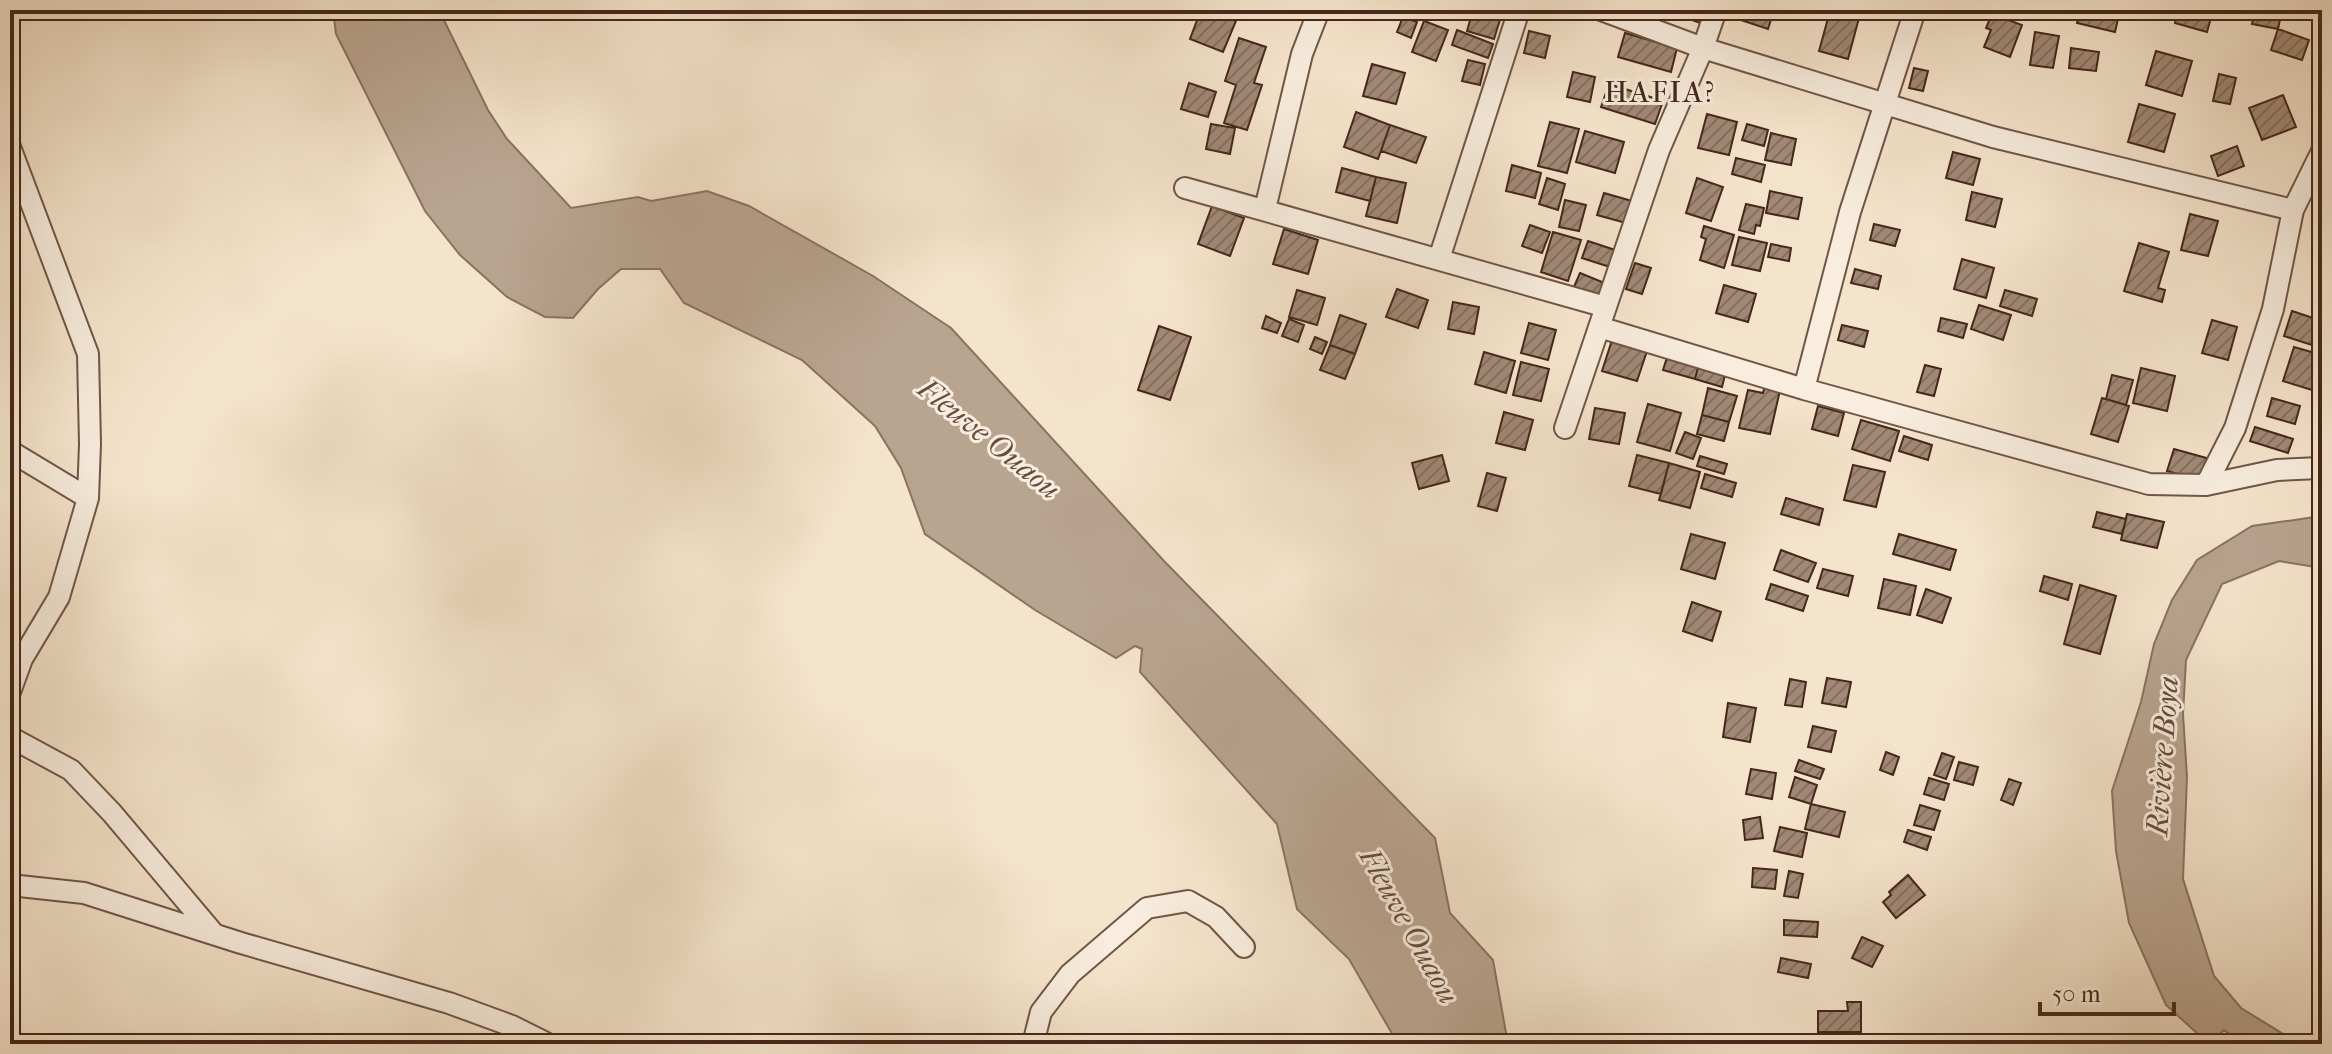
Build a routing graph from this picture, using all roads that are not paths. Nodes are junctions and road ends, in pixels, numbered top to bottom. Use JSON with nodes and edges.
{"nodes":[{"id":1,"x":1319,"y":10,"type":"edge"},
{"id":2,"x":1519,"y":10,"type":"edge"},
{"id":3,"x":1601,"y":10,"type":"edge"},
{"id":4,"x":1716,"y":10,"type":"edge"},
{"id":5,"x":1915,"y":10,"type":"edge"},
{"id":6,"x":1703,"y":48,"type":"junction"},
{"id":7,"x":1887,"y":104,"type":"junction"},
{"id":8,"x":10,"y":147,"type":"edge"},
{"id":9,"x":2322,"y":151,"type":"edge"},
{"id":10,"x":1185,"y":188,"type":"dead end"},
{"id":11,"x":1265,"y":209,"type":"junction"},
{"id":12,"x":2293,"y":210,"type":"junction"},
{"id":13,"x":1439,"y":259,"type":"junction"},
{"id":14,"x":1602,"y":317,"type":"junction"},
{"id":15,"x":1804,"y":389,"type":"junction"},
{"id":16,"x":1565,"y":428,"type":"dead end"},
{"id":17,"x":10,"y":451,"type":"edge"},
{"id":18,"x":2320,"y":468,"type":"dead end"},
{"id":19,"x":2206,"y":485,"type":"junction"},
{"id":20,"x":88,"y":498,"type":"junction"},
{"id":21,"x":10,"y":692,"type":"edge"},
{"id":22,"x":10,"y":737,"type":"edge"},
{"id":23,"x":10,"y":885,"type":"edge"},
{"id":24,"x":214,"y":934,"type":"junction"},
{"id":25,"x":1244,"y":947,"type":"dead end"},
{"id":26,"x":548,"y":1044,"type":"edge"},
{"id":27,"x":1033,"y":1044,"type":"edge"}],
"edges":[{"from":1,"to":11,"type":"street"},
{"from":2,"to":13,"type":"street"},
{"from":3,"to":6,"type":"street"},
{"from":4,"to":6,"type":"street"},
{"from":5,"to":7,"type":"street"},
{"from":6,"to":7,"type":"street"},
{"from":6,"to":14,"type":"street"},
{"from":7,"to":12,"type":"street"},
{"from":7,"to":15,"type":"street"},
{"from":8,"to":20,"type":"street"},
{"from":9,"to":12,"type":"street"},
{"from":10,"to":11,"type":"street"},
{"from":11,"to":13,"type":"street"},
{"from":12,"to":19,"type":"street"},
{"from":13,"to":14,"type":"street"},
{"from":14,"to":15,"type":"street"},
{"from":14,"to":16,"type":"street"},
{"from":15,"to":19,"type":"street"},
{"from":17,"to":20,"type":"street"},
{"from":18,"to":19,"type":"street"},
{"from":20,"to":21,"type":"street"},
{"from":22,"to":24,"type":"street"},
{"from":23,"to":24,"type":"street"},
{"from":24,"to":26,"type":"street"},
{"from":25,"to":27,"type":"street"}]}
